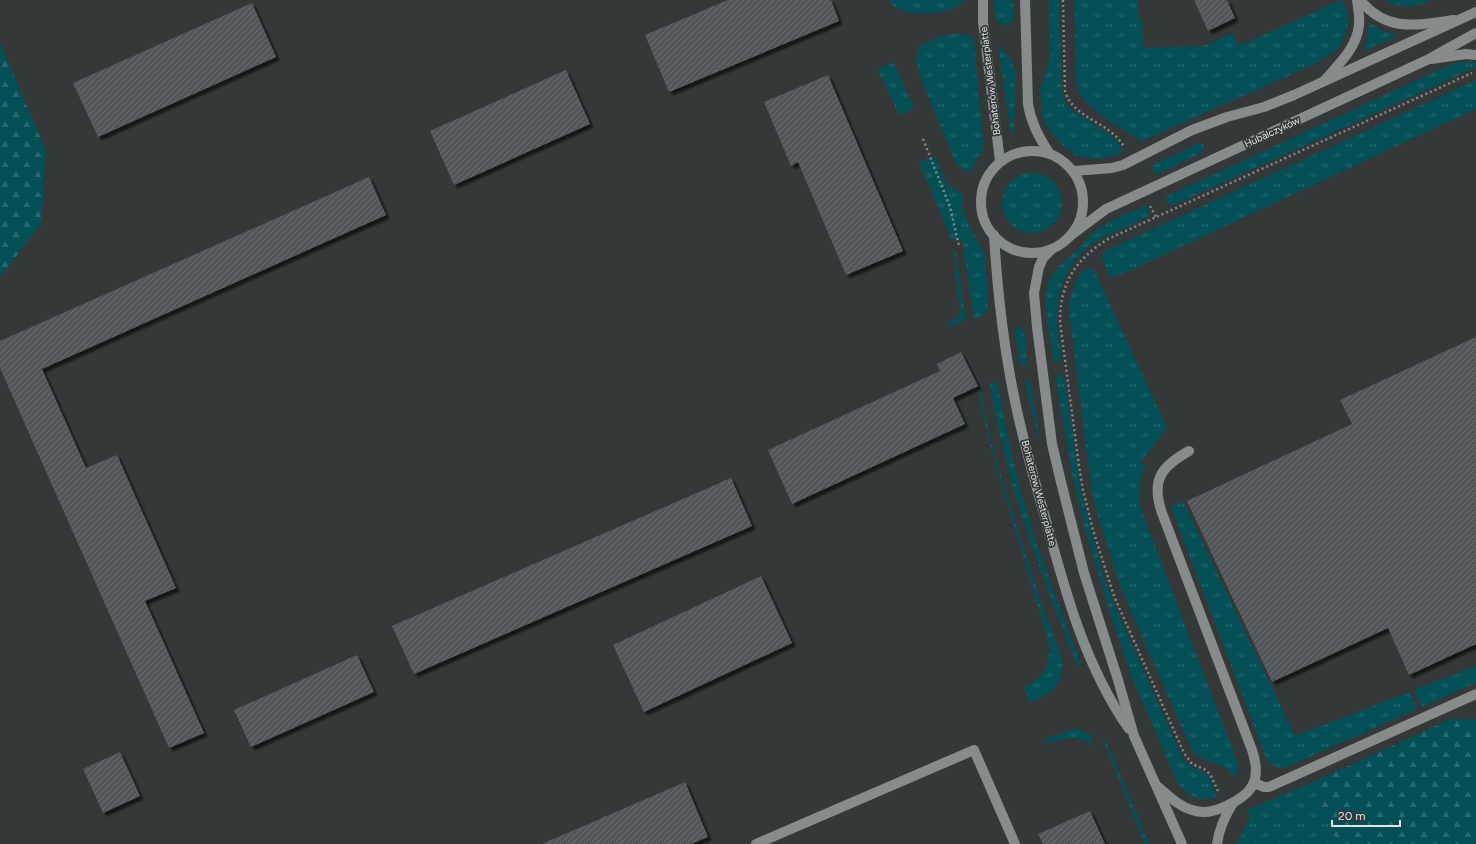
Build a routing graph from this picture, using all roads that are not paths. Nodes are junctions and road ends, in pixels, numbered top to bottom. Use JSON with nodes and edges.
{"nodes":[{"id":1,"x":983,"y":0,"type":"edge"},
{"id":2,"x":1025,"y":0,"type":"edge"},
{"id":3,"x":1357,"y":0,"type":"edge"},
{"id":4,"x":1360,"y":0,"type":"edge"},
{"id":5,"x":1476,"y":12,"type":"edge"},
{"id":6,"x":1458,"y":20,"type":"junction"},
{"id":7,"x":1476,"y":33,"type":"edge"},
{"id":8,"x":1476,"y":55,"type":"edge"},
{"id":9,"x":1429,"y":59,"type":"junction"},
{"id":10,"x":1324,"y":81,"type":"junction"},
{"id":11,"x":1049,"y":153,"type":"junction"},
{"id":12,"x":1000,"y":161,"type":"junction"},
{"id":13,"x":1074,"y":171,"type":"junction"},
{"id":14,"x":994,"y":235,"type":"junction"},
{"id":15,"x":1070,"y":236,"type":"junction"},
{"id":16,"x":1051,"y":250,"type":"junction"},
{"id":17,"x":1189,"y":451,"type":"dead end"},
{"id":18,"x":1476,"y":694,"type":"edge"},
{"id":19,"x":1134,"y":736,"type":"junction"},
{"id":20,"x":1254,"y":783,"type":"junction"},
{"id":21,"x":1157,"y":786,"type":"junction"},
{"id":22,"x":1233,"y":803,"type":"junction"},
{"id":23,"x":756,"y":844,"type":"edge"},
{"id":24,"x":1015,"y":844,"type":"edge"},
{"id":25,"x":1182,"y":844,"type":"edge"},
{"id":26,"x":1217,"y":844,"type":"edge"}],
"edges":[{"from":1,"to":12,"type":"main road","name":"Bohaterów Westerplatte"},
{"from":2,"to":11,"type":"main road"},
{"from":3,"to":10,"type":"main road"},
{"from":4,"to":6,"type":"main road"},
{"from":5,"to":6,"type":"main road"},
{"from":6,"to":10,"type":"main road"},
{"from":7,"to":9,"type":"main road","name":"Hubalczyków"},
{"from":8,"to":9,"type":"main road"},
{"from":9,"to":15,"type":"main road","name":"Hubalczyków"},
{"from":10,"to":13,"type":"main road"},
{"from":11,"to":12,"type":"main road"},
{"from":11,"to":13,"type":"main road"},
{"from":12,"to":14,"type":"main road"},
{"from":13,"to":15,"type":"main road"},
{"from":14,"to":16,"type":"main road"},
{"from":14,"to":19,"type":"main road","name":"Bohaterów Westerplatte"},
{"from":15,"to":16,"type":"main road"},
{"from":16,"to":19,"type":"main road","name":"Bohaterów Westerplatte"},
{"from":17,"to":20,"type":"main road"},
{"from":18,"to":20,"type":"main road"},
{"from":19,"to":21,"type":"main road","name":"Bohaterów Westerplatte"},
{"from":20,"to":22,"type":"main road"},
{"from":21,"to":22,"type":"main road"},
{"from":21,"to":25,"type":"main road","name":"Bohaterów Westerplatte"},
{"from":22,"to":26,"type":"main road"},
{"from":23,"to":24,"type":"main road"}]}
